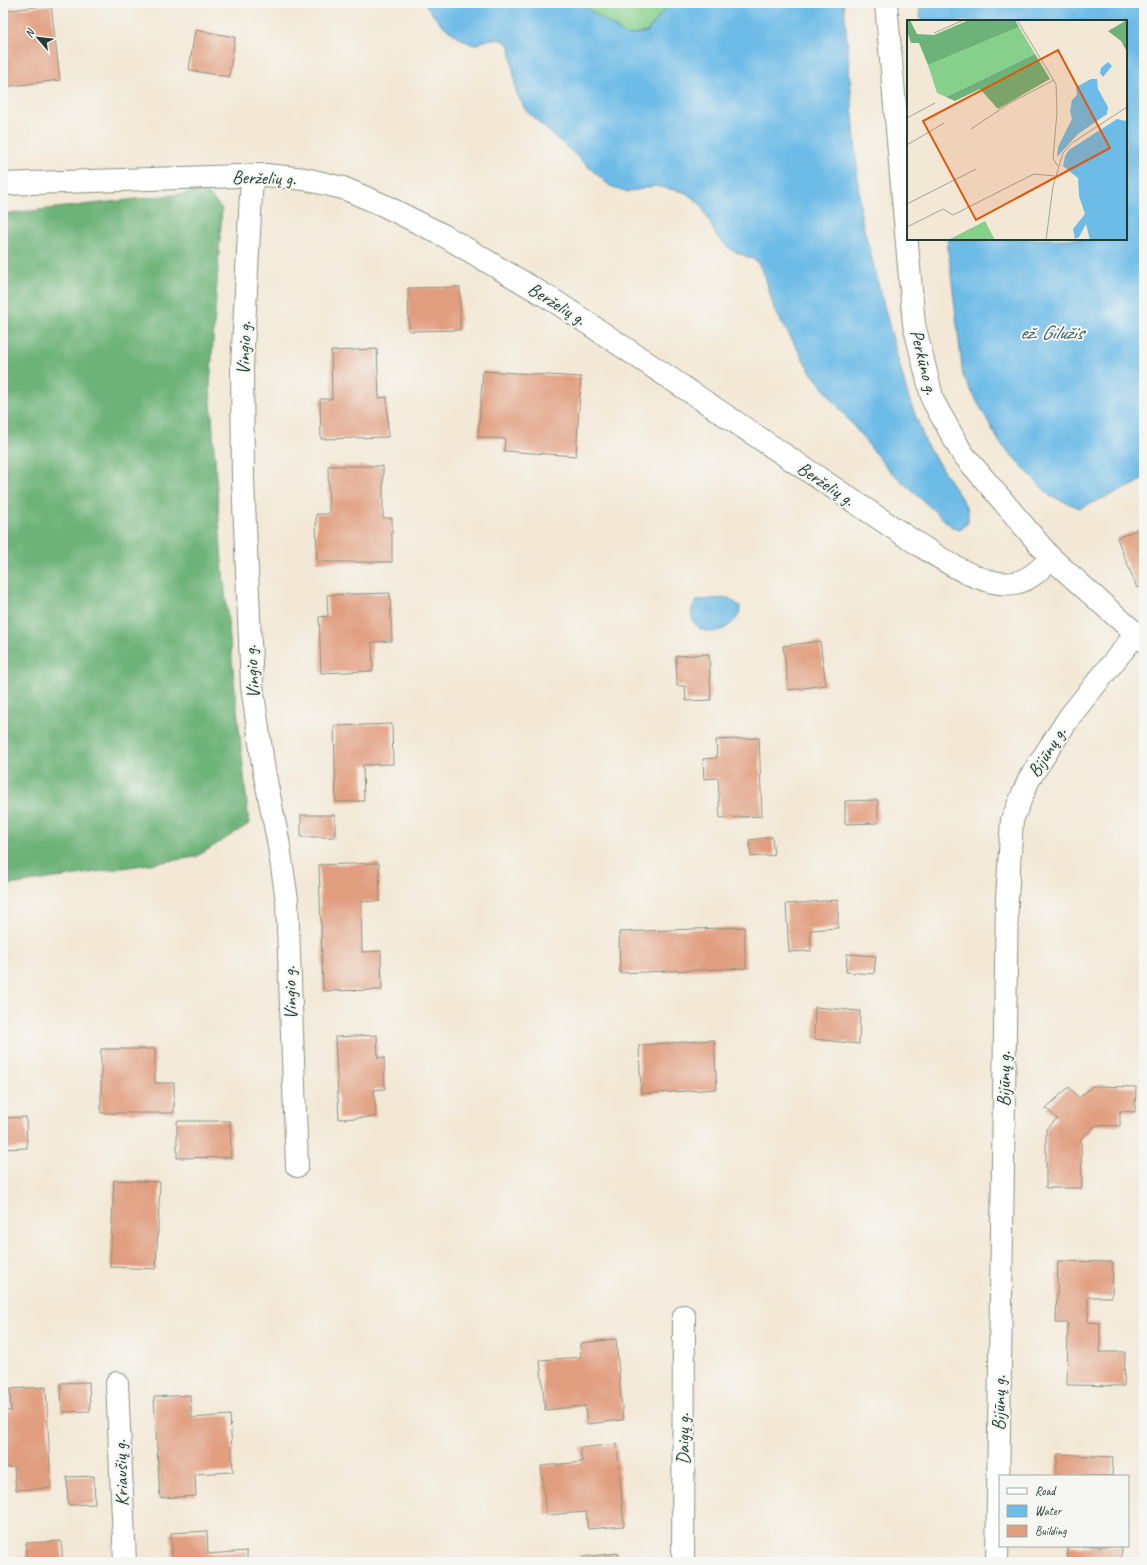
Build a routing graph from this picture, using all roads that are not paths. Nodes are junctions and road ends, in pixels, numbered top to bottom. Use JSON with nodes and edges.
{"nodes":[{"id":1,"x":886,"y":3,"type":"edge"},
{"id":2,"x":252,"y":175,"type":"junction"},
{"id":3,"x":3,"y":184,"type":"edge"},
{"id":4,"x":1051,"y":558,"type":"junction"},
{"id":5,"x":1140,"y":637,"type":"edge"},
{"id":6,"x":297,"y":1166,"type":"dead end"},
{"id":7,"x":684,"y":1316,"type":"dead end"},
{"id":8,"x":117,"y":1383,"type":"dead end"},
{"id":9,"x":125,"y":1562,"type":"edge"},
{"id":10,"x":683,"y":1562,"type":"edge"},
{"id":11,"x":997,"y":1562,"type":"edge"}],
"edges":[{"from":1,"to":4,"type":"street","name":"Perkūno g."},
{"from":2,"to":3,"type":"street","name":"Berželių g."},
{"from":2,"to":4,"type":"street","name":"Berželių g."},
{"from":2,"to":6,"type":"street","name":"Vingio g."},
{"from":4,"to":5,"type":"street","name":"Perkūno g."},
{"from":5,"to":11,"type":"street","name":"Bijūnų g."},
{"from":7,"to":10,"type":"street","name":"Daigų g."},
{"from":8,"to":9,"type":"street","name":"Kriaušių g."}]}
